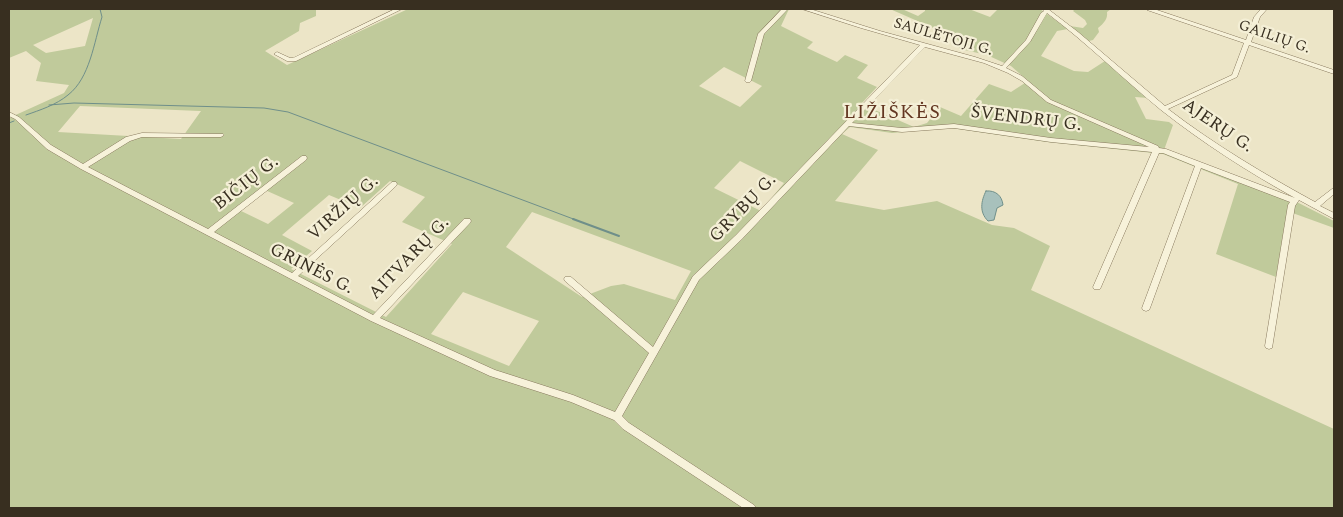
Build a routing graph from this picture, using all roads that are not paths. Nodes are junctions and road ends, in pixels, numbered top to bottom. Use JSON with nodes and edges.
{"nodes":[{"id":1,"x":398,"y":9,"type":"edge"},
{"id":2,"x":785,"y":9,"type":"edge"},
{"id":3,"x":805,"y":9,"type":"edge"},
{"id":4,"x":1149,"y":9,"type":"edge"},
{"id":5,"x":1264,"y":9,"type":"edge"},
{"id":6,"x":1046,"y":10,"type":"edge"},
{"id":7,"x":1247,"y":42,"type":"junction"},
{"id":8,"x":923,"y":45,"type":"junction"},
{"id":9,"x":277,"y":54,"type":"dead end"},
{"id":10,"x":1002,"y":69,"type":"junction"},
{"id":11,"x":1334,"y":72,"type":"edge"},
{"id":12,"x":748,"y":81,"type":"dead end"},
{"id":13,"x":1164,"y":109,"type":"junction"},
{"id":14,"x":9,"y":114,"type":"edge"},
{"id":15,"x":847,"y":124,"type":"junction"},
{"id":16,"x":221,"y":135,"type":"dead end"},
{"id":17,"x":1160,"y":151,"type":"junction"},
{"id":18,"x":304,"y":158,"type":"dead end"},
{"id":19,"x":1199,"y":165,"type":"junction"},
{"id":20,"x":83,"y":168,"type":"junction"},
{"id":21,"x":394,"y":184,"type":"dead end"},
{"id":22,"x":1334,"y":191,"type":"edge"},
{"id":23,"x":1297,"y":200,"type":"junction"},
{"id":24,"x":1315,"y":206,"type":"junction"},
{"id":25,"x":1334,"y":216,"type":"edge"},
{"id":26,"x":467,"y":221,"type":"dead end"},
{"id":27,"x":208,"y":233,"type":"junction"},
{"id":28,"x":292,"y":277,"type":"junction"},
{"id":29,"x":568,"y":279,"type":"dead end"},
{"id":30,"x":1097,"y":287,"type":"dead end"},
{"id":31,"x":1146,"y":308,"type":"dead end"},
{"id":32,"x":374,"y":319,"type":"junction"},
{"id":33,"x":1268,"y":346,"type":"dead end"},
{"id":34,"x":653,"y":352,"type":"junction"},
{"id":35,"x":617,"y":417,"type":"junction"},
{"id":36,"x":751,"y":508,"type":"edge"}],
"edges":[{"from":1,"to":9,"type":"street"},
{"from":2,"to":12,"type":"street"},
{"from":3,"to":8,"type":"street","name":"SAULĖTOJI G."},
{"from":4,"to":7,"type":"street","name":"GAILIŲ G."},
{"from":5,"to":7,"type":"street"},
{"from":6,"to":10,"type":"street","name":"SAULĖTOJI G."},
{"from":6,"to":13,"type":"street","name":"AJERŲ G."},
{"from":7,"to":11,"type":"street","name":"GAILIŲ G."},
{"from":7,"to":13,"type":"street"},
{"from":8,"to":10,"type":"street","name":"SAULĖTOJI G."},
{"from":8,"to":15,"type":"street","name":"GRYBŲ G."},
{"from":10,"to":17,"type":"street"},
{"from":13,"to":23,"type":"street","name":"AJERŲ G."},
{"from":14,"to":20,"type":"street","name":"GRINĖS G."},
{"from":15,"to":17,"type":"street","name":"ŠVENDRŲ G."},
{"from":15,"to":34,"type":"street","name":"GRYBŲ G."},
{"from":16,"to":20,"type":"street"},
{"from":17,"to":19,"type":"street","name":"ŠVENDRŲ G."},
{"from":17,"to":30,"type":"street"},
{"from":18,"to":27,"type":"street","name":"BIČIŲ G."},
{"from":19,"to":23,"type":"street","name":"ŠVENDRŲ G."},
{"from":19,"to":31,"type":"street"},
{"from":20,"to":27,"type":"street","name":"GRINĖS G."},
{"from":21,"to":28,"type":"street","name":"VIRŽIŲ G."},
{"from":22,"to":24,"type":"street"},
{"from":23,"to":24,"type":"street","name":"AJERŲ G."},
{"from":23,"to":33,"type":"street"},
{"from":24,"to":25,"type":"street","name":"AJERŲ G."},
{"from":26,"to":32,"type":"street","name":"AITVARŲ G."},
{"from":27,"to":28,"type":"street","name":"GRINĖS G."},
{"from":28,"to":32,"type":"street","name":"GRINĖS G."},
{"from":29,"to":34,"type":"street"},
{"from":32,"to":35,"type":"street","name":"GRINĖS G."},
{"from":34,"to":35,"type":"street","name":"GRYBŲ G."},
{"from":35,"to":36,"type":"street","name":"GRINĖS G."}]}
